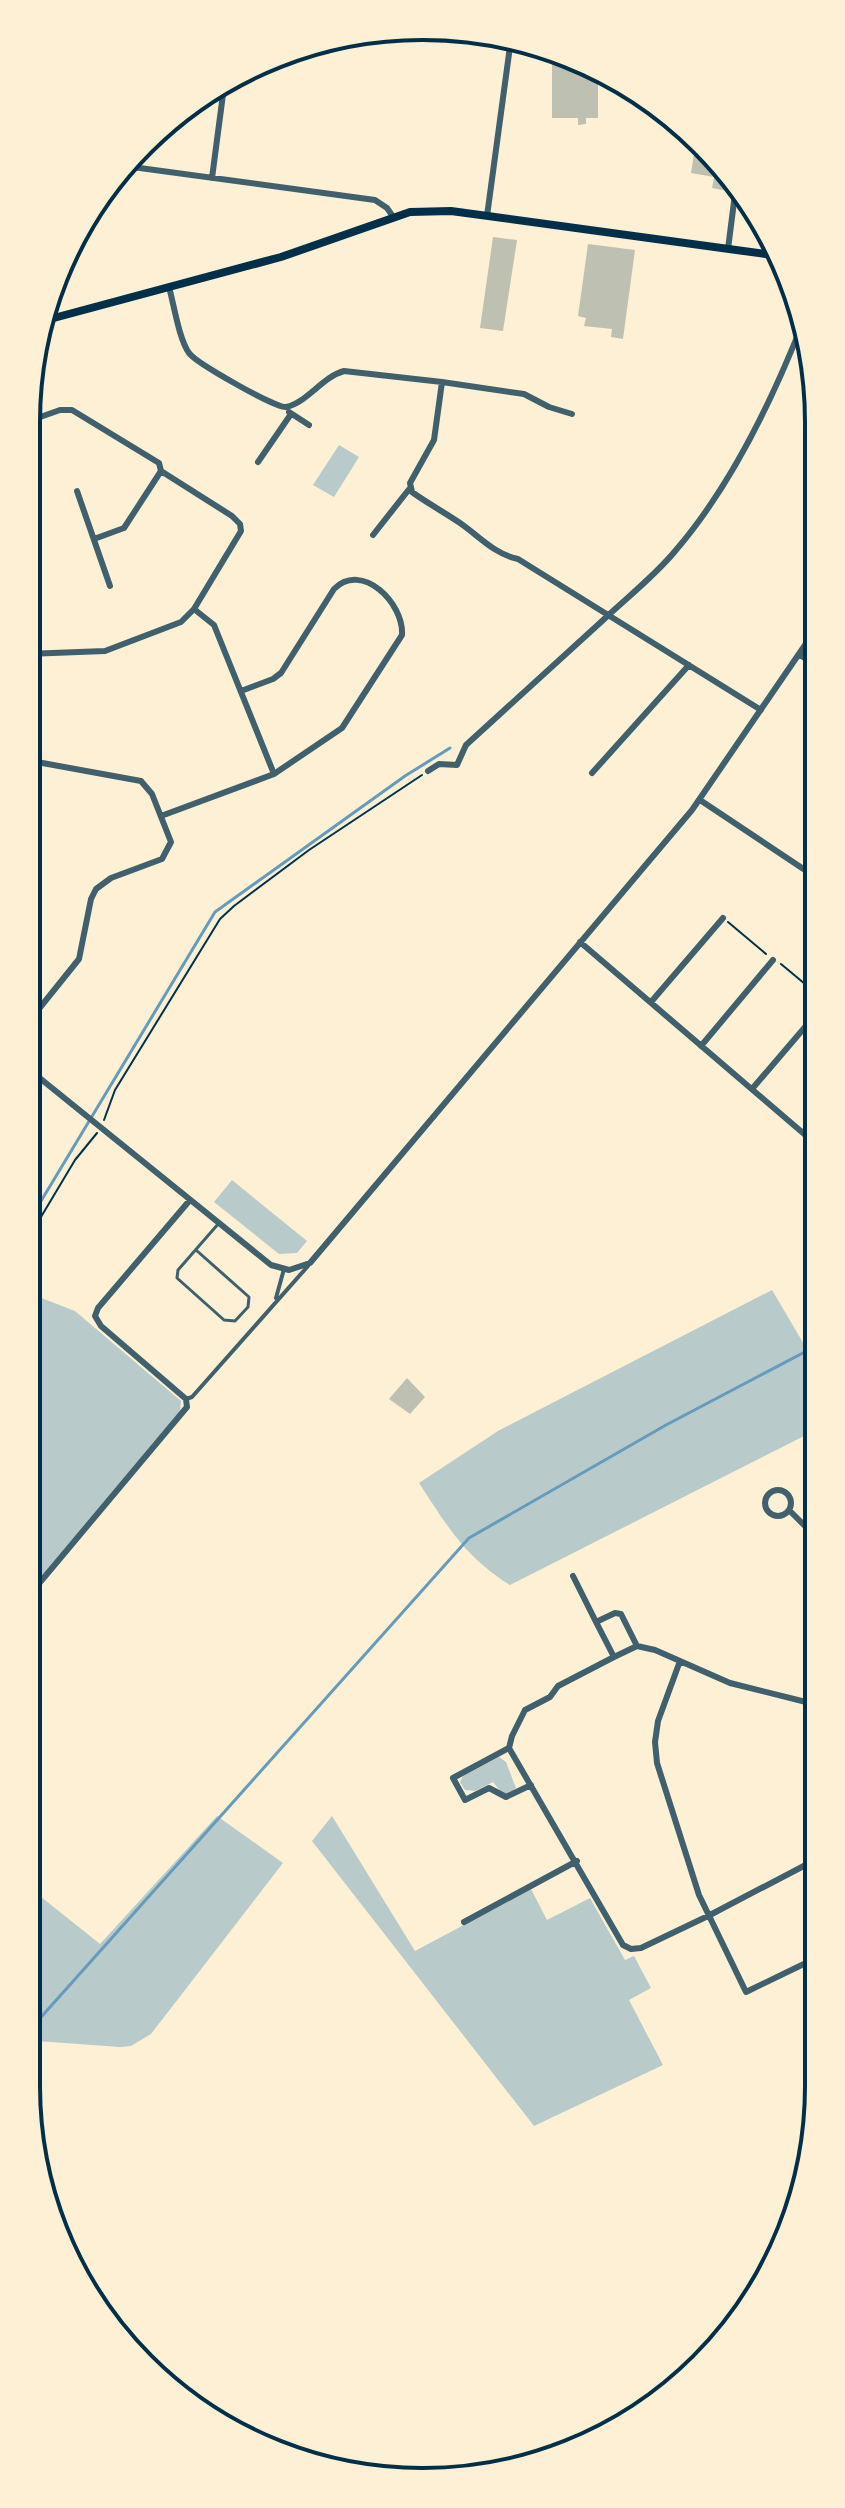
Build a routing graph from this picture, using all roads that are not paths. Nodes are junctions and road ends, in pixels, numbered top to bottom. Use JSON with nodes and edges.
{"nodes":[{"id":1,"x":509,"y":50,"type":"edge"},
{"id":2,"x":223,"y":96,"type":"edge"},
{"id":3,"x":137,"y":168,"type":"edge"},
{"id":4,"x":212,"y":178,"type":"junction"},
{"id":5,"x":734,"y":201,"type":"edge"},
{"id":6,"x":487,"y":216,"type":"junction"},
{"id":7,"x":394,"y":218,"type":"junction"},
{"id":8,"x":728,"y":249,"type":"junction"},
{"id":9,"x":767,"y":254,"type":"edge"},
{"id":10,"x":169,"y":287,"type":"junction"},
{"id":11,"x":55,"y":318,"type":"edge"},
{"id":12,"x":796,"y":339,"type":"edge"},
{"id":13,"x":442,"y":382,"type":"junction"},
{"id":14,"x":283,"y":408,"type":"junction"},
{"id":15,"x":291,"y":414,"type":"junction"},
{"id":16,"x":572,"y":414,"type":"dead end"},
{"id":17,"x":40,"y":417,"type":"edge"},
{"id":18,"x":309,"y":425,"type":"dead end"},
{"id":19,"x":258,"y":462,"type":"dead end"},
{"id":20,"x":161,"y":471,"type":"junction"},
{"id":21,"x":410,"y":488,"type":"junction"},
{"id":22,"x":77,"y":491,"type":"dead end"},
{"id":23,"x":373,"y":535,"type":"dead end"},
{"id":24,"x":94,"y":539,"type":"junction"},
{"id":25,"x":110,"y":586,"type":"dead end"},
{"id":26,"x":194,"y":609,"type":"junction"},
{"id":27,"x":608,"y":615,"type":"junction"},
{"id":28,"x":805,"y":645,"type":"edge"},
{"id":29,"x":40,"y":653,"type":"edge"},
{"id":30,"x":799,"y":654,"type":"junction"},
{"id":31,"x":805,"y":658,"type":"edge"},
{"id":32,"x":689,"y":665,"type":"junction"},
{"id":33,"x":241,"y":691,"type":"junction"},
{"id":34,"x":761,"y":710,"type":"junction"},
{"id":35,"x":40,"y":762,"type":"edge"},
{"id":36,"x":428,"y":771,"type":"road end"},
{"id":37,"x":592,"y":773,"type":"dead end"},
{"id":38,"x":274,"y":774,"type":"junction"},
{"id":39,"x":700,"y":800,"type":"junction"},
{"id":40,"x":161,"y":816,"type":"junction"},
{"id":41,"x":805,"y":870,"type":"edge"},
{"id":42,"x":723,"y":918,"type":"dead end"},
{"id":43,"x":580,"y":942,"type":"junction"},
{"id":44,"x":773,"y":960,"type":"dead end"},
{"id":45,"x":651,"y":1002,"type":"junction"},
{"id":46,"x":40,"y":1008,"type":"edge"},
{"id":47,"x":805,"y":1027,"type":"edge"},
{"id":48,"x":701,"y":1046,"type":"junction"},
{"id":49,"x":40,"y":1079,"type":"edge"},
{"id":50,"x":752,"y":1089,"type":"junction"},
{"id":51,"x":805,"y":1131,"type":"edge"},
{"id":52,"x":803,"y":1133,"type":"joint"},
{"id":53,"x":190,"y":1200,"type":"junction"},
{"id":54,"x":219,"y":1223,"type":"junction"},
{"id":55,"x":196,"y":1250,"type":"junction"},
{"id":56,"x":310,"y":1263,"type":"junction"},
{"id":57,"x":284,"y":1269,"type":"junction"},
{"id":58,"x":274,"y":1302,"type":"junction"},
{"id":59,"x":186,"y":1399,"type":"junction"},
{"id":60,"x":789,"y":1510,"type":"junction"},
{"id":61,"x":805,"y":1526,"type":"edge"},
{"id":62,"x":573,"y":1576,"type":"dead end"},
{"id":63,"x":40,"y":1582,"type":"edge"},
{"id":64,"x":596,"y":1622,"type":"junction"},
{"id":65,"x":637,"y":1646,"type":"junction"},
{"id":66,"x":614,"y":1657,"type":"junction"},
{"id":67,"x":680,"y":1661,"type":"junction"},
{"id":68,"x":805,"y":1702,"type":"edge"},
{"id":69,"x":509,"y":1748,"type":"junction"},
{"id":70,"x":531,"y":1785,"type":"junction"},
{"id":71,"x":577,"y":1861,"type":"junction"},
{"id":72,"x":805,"y":1865,"type":"edge"},
{"id":73,"x":708,"y":1916,"type":"junction"},
{"id":74,"x":464,"y":1922,"type":"dead end"},
{"id":75,"x":805,"y":1963,"type":"edge"}],
"edges":[{"from":1,"to":6,"type":"street"},
{"from":2,"to":4,"type":"street"},
{"from":3,"to":4,"type":"street"},
{"from":4,"to":7,"type":"street"},
{"from":5,"to":8,"type":"street"},
{"from":6,"to":7,"type":"main road"},
{"from":6,"to":8,"type":"main road"},
{"from":7,"to":10,"type":"main road"},
{"from":8,"to":9,"type":"main road"},
{"from":10,"to":11,"type":"main road"},
{"from":10,"to":14,"type":"street"},
{"from":12,"to":27,"type":"street"},
{"from":13,"to":14,"type":"street"},
{"from":13,"to":16,"type":"street"},
{"from":13,"to":21,"type":"street"},
{"from":14,"to":15,"type":"street"},
{"from":15,"to":18,"type":"street"},
{"from":15,"to":19,"type":"street"},
{"from":17,"to":20,"type":"street"},
{"from":20,"to":24,"type":"street"},
{"from":20,"to":26,"type":"street"},
{"from":21,"to":23,"type":"street"},
{"from":21,"to":27,"type":"street"},
{"from":22,"to":24,"type":"street"},
{"from":24,"to":25,"type":"street"},
{"from":26,"to":29,"type":"street"},
{"from":26,"to":33,"type":"street"},
{"from":27,"to":32,"type":"street"},
{"from":27,"to":36,"type":"street"},
{"from":28,"to":30,"type":"street"},
{"from":30,"to":31,"type":"street"},
{"from":30,"to":34,"type":"street"},
{"from":32,"to":34,"type":"street"},
{"from":32,"to":37,"type":"street"},
{"from":33,"to":38,"type":"street"},
{"from":33,"to":38,"type":"street"},
{"from":34,"to":39,"type":"street"},
{"from":35,"to":40,"type":"street"},
{"from":38,"to":40,"type":"street"},
{"from":39,"to":41,"type":"street"},
{"from":39,"to":43,"type":"street"},
{"from":40,"to":46,"type":"street"},
{"from":42,"to":45,"type":"street"},
{"from":43,"to":45,"type":"street"},
{"from":43,"to":56,"type":"street"},
{"from":44,"to":48,"type":"street"},
{"from":45,"to":48,"type":"street"},
{"from":47,"to":50,"type":"street"},
{"from":48,"to":50,"type":"street"},
{"from":49,"to":53,"type":"street"},
{"from":50,"to":52,"type":"street"},
{"from":51,"to":52,"type":"street"},
{"from":53,"to":54,"type":"street"},
{"from":53,"to":59,"type":"street"},
{"from":54,"to":55,"type":"lane"},
{"from":54,"to":57,"type":"street"},
{"from":55,"to":55,"type":"lane"},
{"from":56,"to":57,"type":"street"},
{"from":56,"to":58,"type":"street"},
{"from":57,"to":58,"type":"street"},
{"from":58,"to":59,"type":"street"},
{"from":59,"to":63,"type":"street"},
{"from":60,"to":60,"type":"street"},
{"from":60,"to":61,"type":"street"},
{"from":62,"to":64,"type":"street"},
{"from":64,"to":65,"type":"street"},
{"from":64,"to":66,"type":"street"},
{"from":65,"to":66,"type":"street"},
{"from":65,"to":67,"type":"street"},
{"from":66,"to":69,"type":"street"},
{"from":67,"to":68,"type":"street"},
{"from":67,"to":73,"type":"street"},
{"from":69,"to":70,"type":"street"},
{"from":69,"to":70,"type":"street"},
{"from":70,"to":71,"type":"street"},
{"from":71,"to":73,"type":"street"},
{"from":71,"to":74,"type":"street"},
{"from":72,"to":73,"type":"street"},
{"from":73,"to":75,"type":"street"}]}
